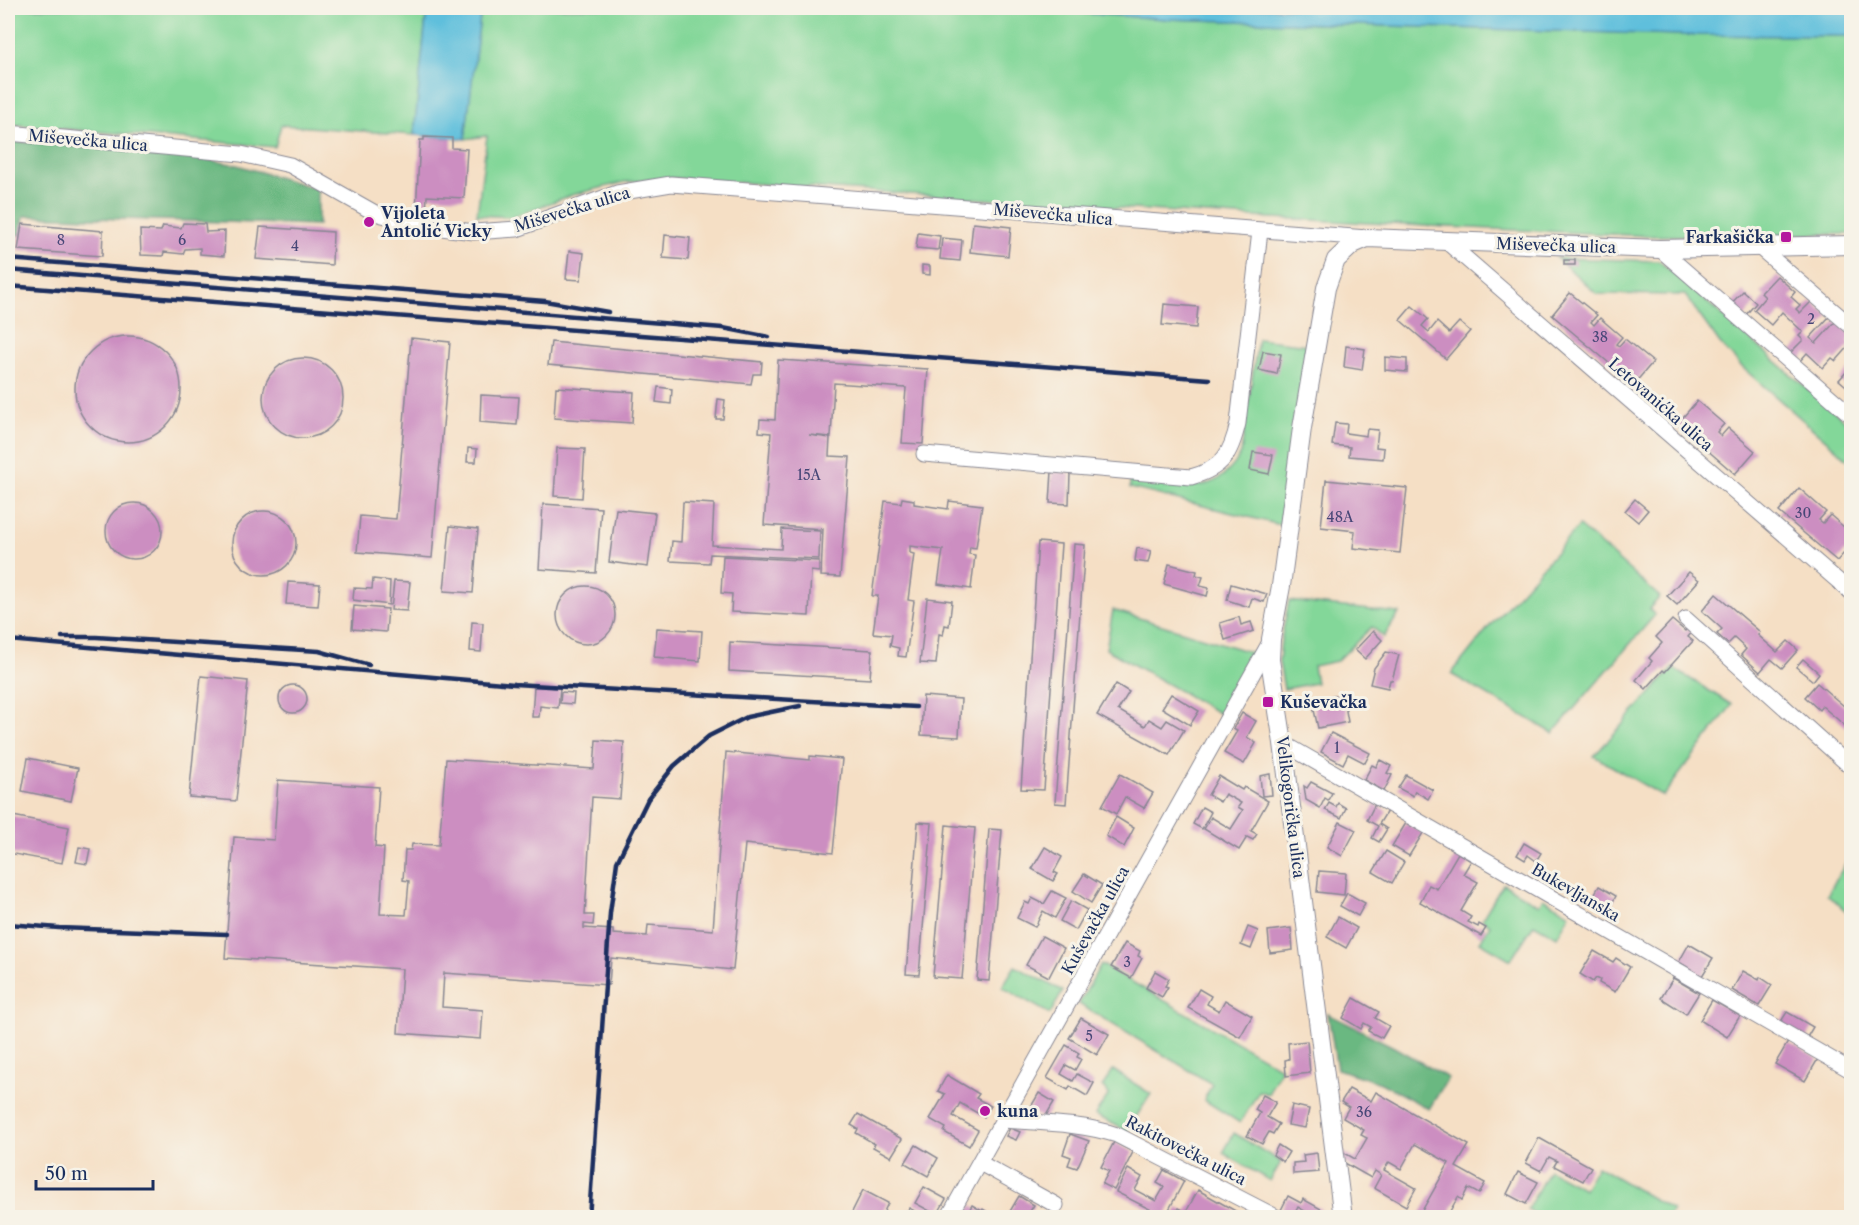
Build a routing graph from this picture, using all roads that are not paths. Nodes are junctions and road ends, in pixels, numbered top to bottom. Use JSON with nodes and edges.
{"nodes":[{"id":1,"x":8,"y":133,"type":"edge"},
{"id":2,"x":1260,"y":231,"type":"junction"},
{"id":3,"x":1366,"y":238,"type":"junction"},
{"id":4,"x":1447,"y":242,"type":"junction"},
{"id":5,"x":1851,"y":245,"type":"edge"},
{"id":6,"x":1759,"y":247,"type":"junction"},
{"id":7,"x":1660,"y":249,"type":"junction"},
{"id":8,"x":1851,"y":327,"type":"edge"},
{"id":9,"x":1851,"y":416,"type":"edge"},
{"id":10,"x":924,"y":454,"type":"dead end"},
{"id":11,"x":1851,"y":592,"type":"edge"},
{"id":12,"x":1686,"y":619,"type":"dead end"},
{"id":13,"x":1271,"y":639,"type":"junction"},
{"id":14,"x":1283,"y":743,"type":"junction"},
{"id":15,"x":1851,"y":768,"type":"edge"},
{"id":16,"x":1851,"y":1071,"type":"edge"},
{"id":17,"x":1003,"y":1120,"type":"junction"},
{"id":18,"x":980,"y":1163,"type":"junction"},
{"id":19,"x":1056,"y":1205,"type":"dead end"},
{"id":20,"x":948,"y":1218,"type":"edge"},
{"id":21,"x":1278,"y":1218,"type":"edge"},
{"id":22,"x":1343,"y":1218,"type":"edge"}],
"edges":[{"from":1,"to":2,"type":"street","name":"Miševečka ulica"},
{"from":2,"to":3,"type":"street","name":"Miševečka ulica"},
{"from":2,"to":10,"type":"street"},
{"from":3,"to":4,"type":"street","name":"Miševečka ulica"},
{"from":3,"to":13,"type":"street","name":"Velikogorička ulica"},
{"from":4,"to":7,"type":"street","name":"Miševečka ulica"},
{"from":4,"to":11,"type":"street","name":"Letovanićka ulica"},
{"from":5,"to":6,"type":"street","name":"Miševečka ulica"},
{"from":6,"to":7,"type":"street","name":"Miševečka ulica"},
{"from":6,"to":8,"type":"street"},
{"from":7,"to":9,"type":"street"},
{"from":12,"to":15,"type":"street"},
{"from":13,"to":14,"type":"street","name":"Velikogorička ulica"},
{"from":13,"to":17,"type":"street","name":"Kuševačka ulica"},
{"from":14,"to":16,"type":"street","name":"Bukevljanska"},
{"from":14,"to":22,"type":"street","name":"Velikogorička ulica"},
{"from":17,"to":18,"type":"street","name":"Kuševačka ulica"},
{"from":17,"to":21,"type":"street","name":"Rakitovečka ulica"},
{"from":18,"to":19,"type":"street"},
{"from":18,"to":20,"type":"street","name":"Kuševačka ulica"}]}
